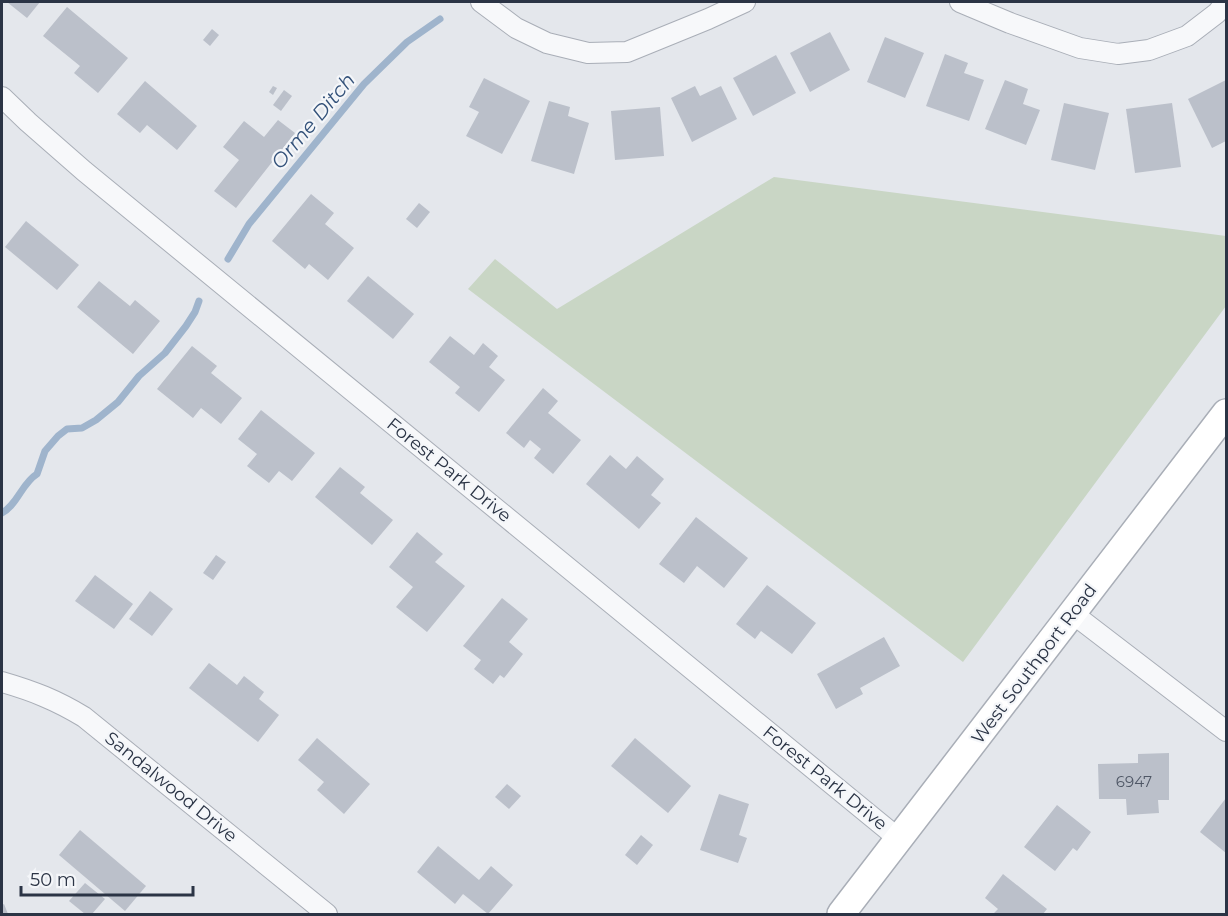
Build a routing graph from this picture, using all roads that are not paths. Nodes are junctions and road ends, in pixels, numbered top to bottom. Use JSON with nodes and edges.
{"nodes":[{"id":1,"x":481,"y":2,"type":"edge"},
{"id":2,"x":745,"y":2,"type":"edge"},
{"id":3,"x":960,"y":2,"type":"edge"},
{"id":4,"x":1226,"y":2,"type":"edge"},
{"id":5,"x":2,"y":97,"type":"edge"},
{"id":6,"x":1227,"y":413,"type":"edge"},
{"id":7,"x":1072,"y":613,"type":"junction"},
{"id":8,"x":2,"y":682,"type":"edge"},
{"id":9,"x":1227,"y":731,"type":"edge"},
{"id":10,"x":899,"y":839,"type":"junction"},
{"id":11,"x":327,"y":915,"type":"edge"},
{"id":12,"x":841,"y":915,"type":"edge"}],
"edges":[{"from":1,"to":2,"type":"street"},
{"from":3,"to":4,"type":"street"},
{"from":5,"to":10,"type":"street","name":"Forest Park Drive"},
{"from":6,"to":7,"type":"main road","name":"West Southport Road"},
{"from":7,"to":9,"type":"street"},
{"from":7,"to":10,"type":"main road","name":"West Southport Road"},
{"from":8,"to":11,"type":"street","name":"Sandalwood Drive"},
{"from":10,"to":12,"type":"main road","name":"West Southport Road"}]}
